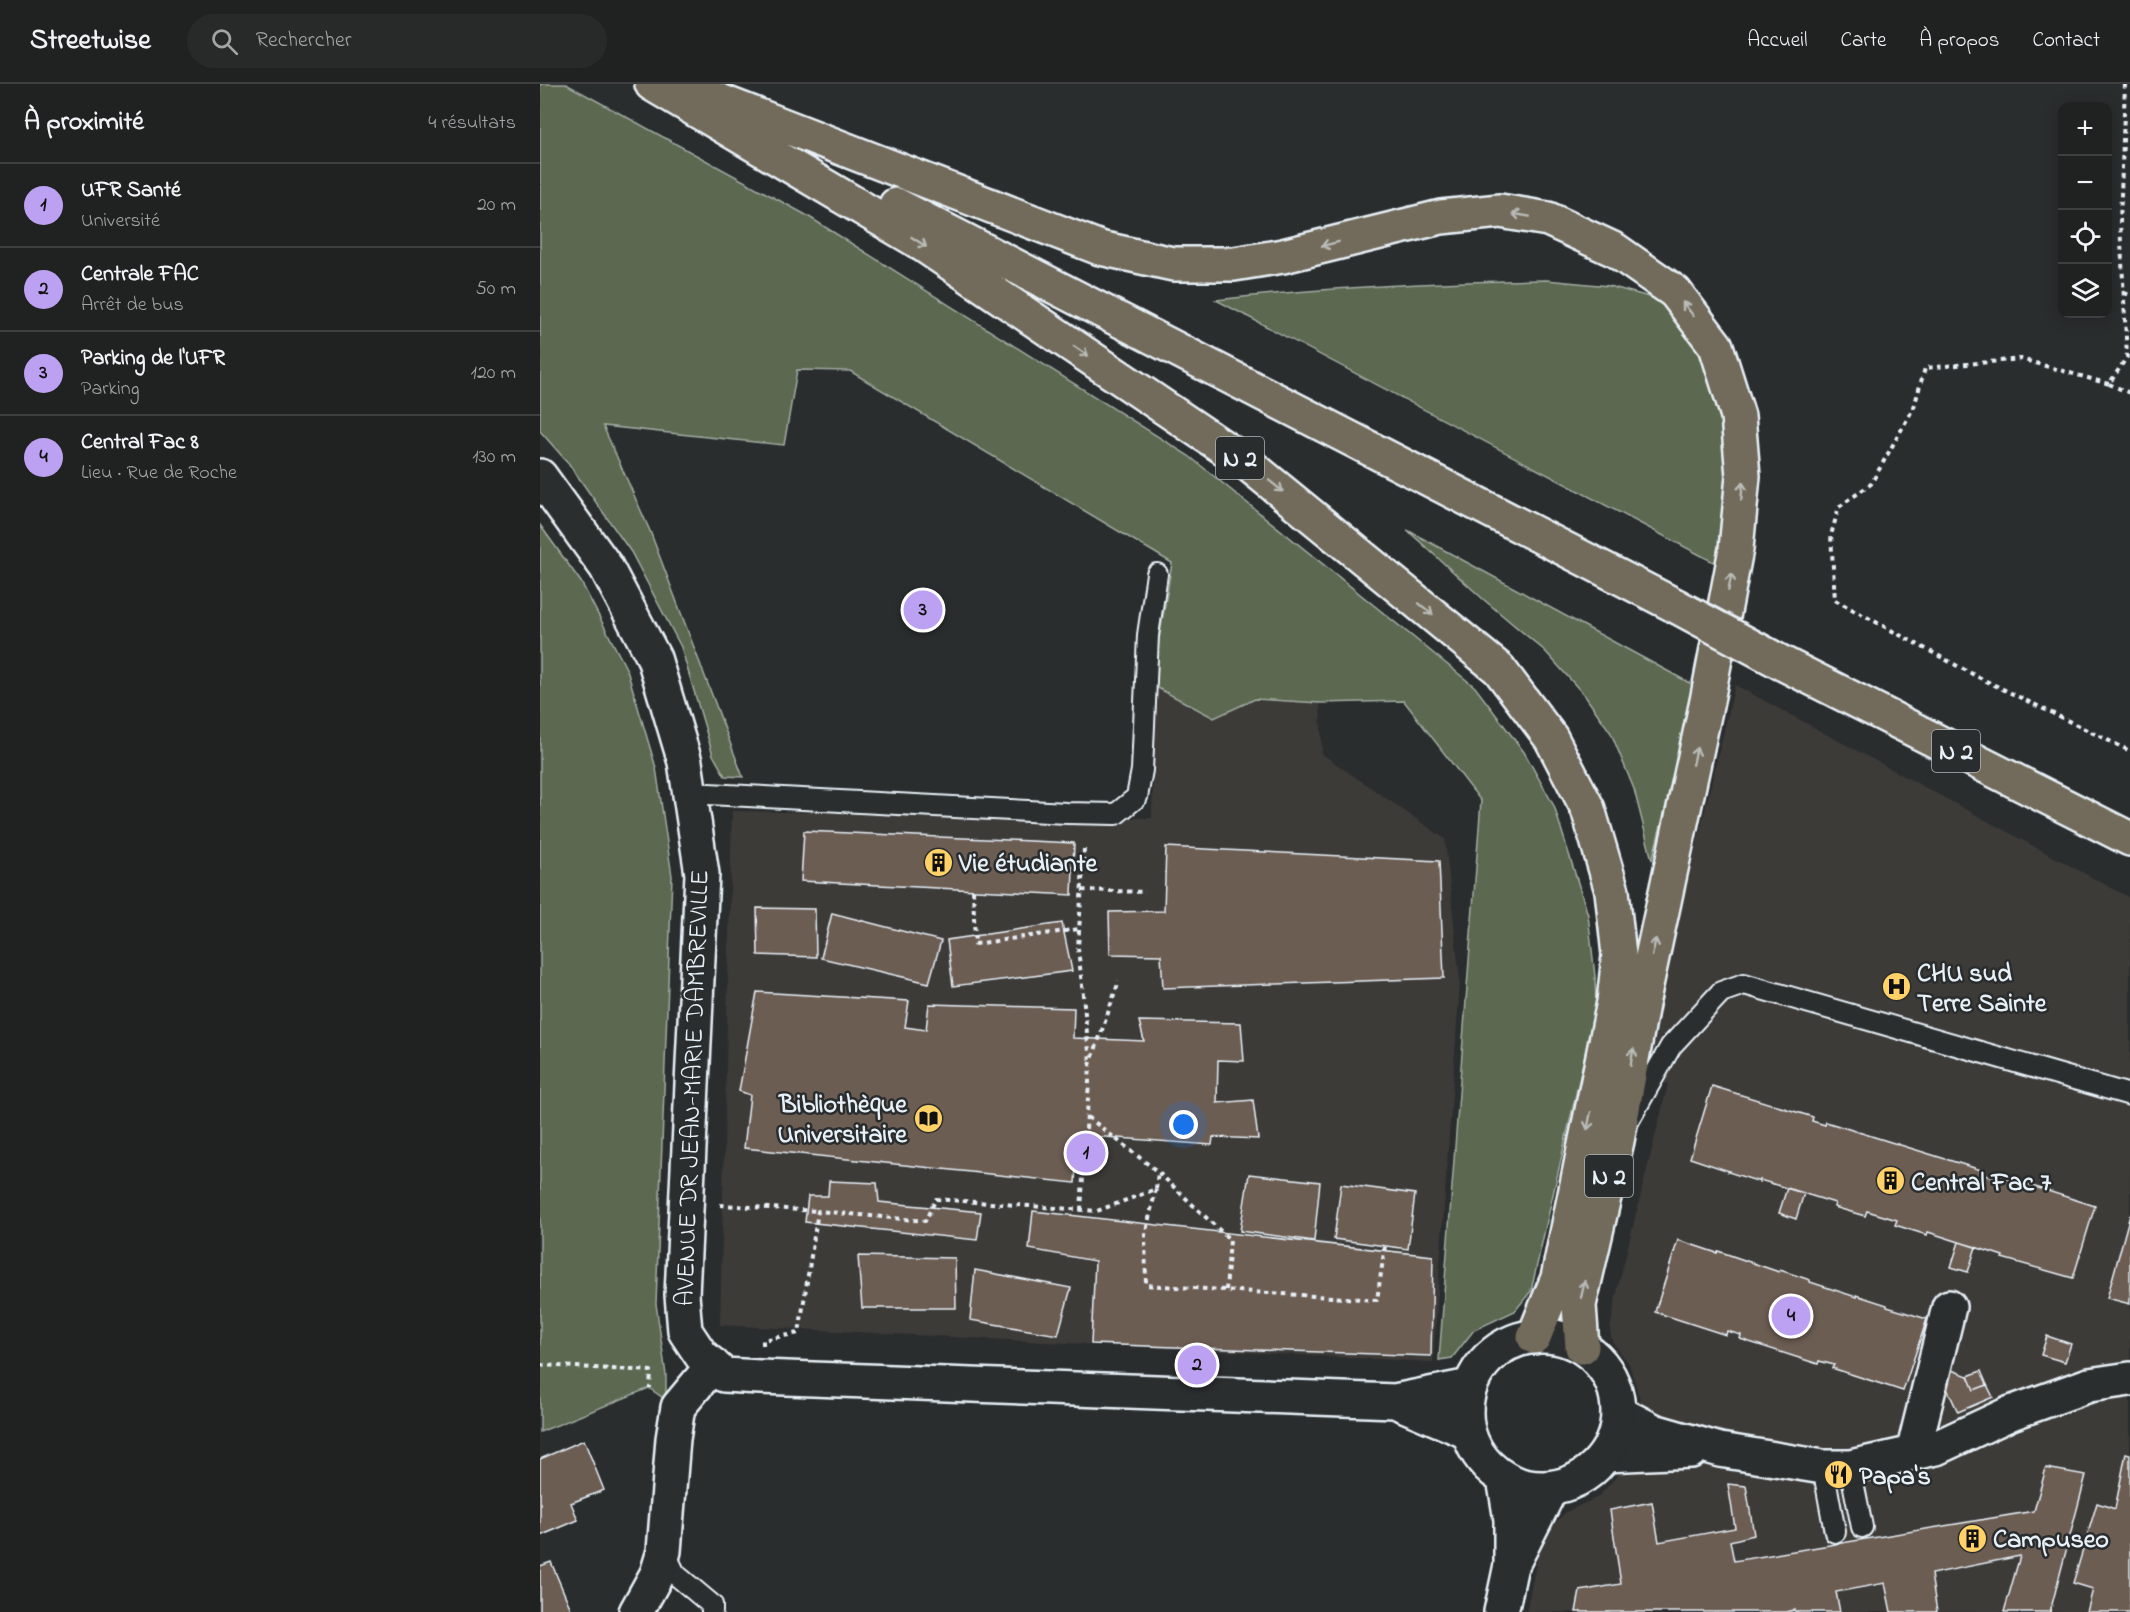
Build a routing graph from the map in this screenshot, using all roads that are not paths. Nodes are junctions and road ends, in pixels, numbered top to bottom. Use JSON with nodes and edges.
{"nodes":[{"id":1,"x":652,"y":84,"type":"edge"},
{"id":2,"x":659,"y":84,"type":"edge"},
{"id":3,"x":676,"y":84,"type":"edge"},
{"id":4,"x":540,"y":477,"type":"edge"},
{"id":5,"x":1157,"y":574,"type":"dead end"},
{"id":6,"x":689,"y":793,"type":"junction"},
{"id":7,"x":2130,"y":839,"type":"edge"},
{"id":8,"x":2130,"y":1095,"type":"edge"},
{"id":9,"x":1617,"y":1141,"type":"junction"},
{"id":10,"x":1949,"y":1308,"type":"dead end"},
{"id":11,"x":1534,"y":1337,"type":"junction"},
{"id":12,"x":1582,"y":1347,"type":"junction"},
{"id":13,"x":713,"y":1365,"type":"junction"},
{"id":14,"x":2130,"y":1380,"type":"edge"},
{"id":15,"x":1470,"y":1386,"type":"junction"},
{"id":16,"x":1395,"y":1401,"type":"junction"},
{"id":17,"x":1619,"y":1413,"type":"junction"},
{"id":18,"x":1468,"y":1432,"type":"junction"},
{"id":19,"x":1719,"y":1450,"type":"junction"},
{"id":20,"x":1913,"y":1453,"type":"junction"},
{"id":21,"x":1605,"y":1455,"type":"junction"},
{"id":22,"x":1836,"y":1467,"type":"junction"},
{"id":23,"x":1504,"y":1478,"type":"junction"},
{"id":24,"x":1551,"y":1488,"type":"junction"},
{"id":25,"x":1862,"y":1527,"type":"dead end"},
{"id":26,"x":1835,"y":1532,"type":"dead end"},
{"id":27,"x":664,"y":1551,"type":"junction"},
{"id":28,"x":1511,"y":1565,"type":"junction"},
{"id":29,"x":636,"y":1612,"type":"edge"},
{"id":30,"x":712,"y":1612,"type":"edge"},
{"id":31,"x":1502,"y":1612,"type":"edge"}],
"edges":[{"from":1,"to":11,"type":"main road","number":"N 2","one_way":true},
{"from":2,"to":7,"type":"main road","number":"N 2","bridge":true},
{"from":9,"to":3,"type":"main road","number":"N 2","one_way":true},
{"from":4,"to":6,"type":"street","name":"AVENUE DR JEAN-MARIE DAMBREVILLE"},
{"from":5,"to":6,"type":"lane"},
{"from":6,"to":13,"type":"street","name":"AVENUE DR JEAN-MARIE DAMBREVILLE"},
{"from":8,"to":9,"type":"lane"},
{"from":12,"to":9,"type":"main road","number":"N 2","one_way":true},
{"from":10,"to":20,"type":"street"},
{"from":11,"to":12,"type":"street"},
{"from":11,"to":15,"type":"street"},
{"from":12,"to":17,"type":"street"},
{"from":13,"to":16,"type":"street","name":"AVENUE DR JEAN-MARIE DAMBREVILLE"},
{"from":13,"to":27,"type":"street"},
{"from":14,"to":20,"type":"street"},
{"from":15,"to":16,"type":"street","name":"AVENUE DR JEAN-MARIE DAMBREVILLE"},
{"from":15,"to":18,"type":"street"},
{"from":16,"to":18,"type":"street","name":"AVENUE DR JEAN-MARIE DAMBREVILLE"},
{"from":17,"to":19,"type":"street"},
{"from":17,"to":21,"type":"street"},
{"from":18,"to":23,"type":"street"},
{"from":19,"to":21,"type":"street"},
{"from":19,"to":22,"type":"street"},
{"from":20,"to":22,"type":"street"},
{"from":21,"to":24,"type":"street"},
{"from":22,"to":25,"type":"lane"},
{"from":22,"to":26,"type":"lane"},
{"from":23,"to":24,"type":"street"},
{"from":23,"to":28,"type":"street"},
{"from":24,"to":28,"type":"street"},
{"from":27,"to":29,"type":"street"},
{"from":27,"to":30,"type":"lane"},
{"from":28,"to":31,"type":"street"}]}
